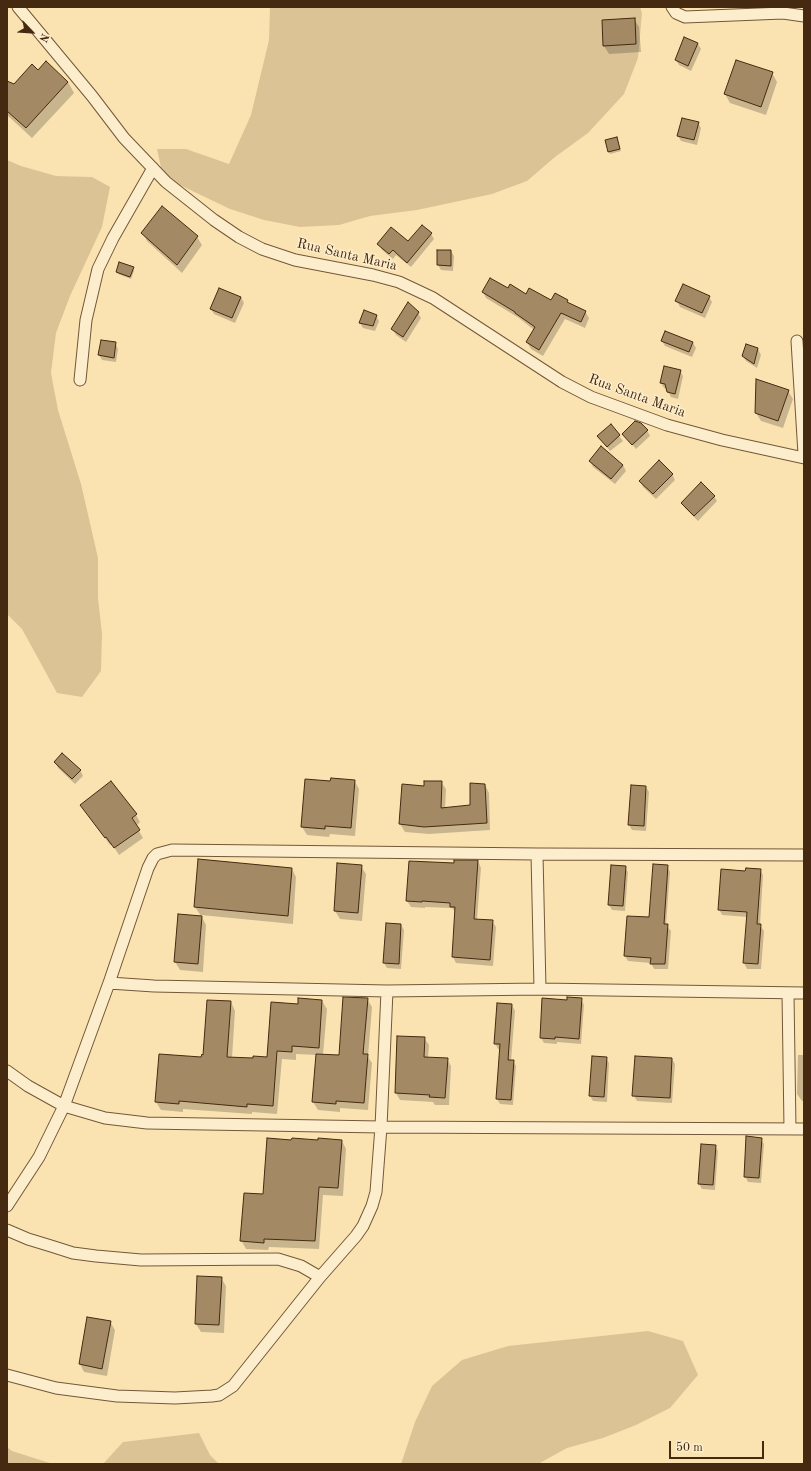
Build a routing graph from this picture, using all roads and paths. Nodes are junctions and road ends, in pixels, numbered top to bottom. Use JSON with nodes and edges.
{"nodes":[{"id":1,"x":18,"y":7,"type":"edge"},
{"id":2,"x":674,"y":10,"type":"edge"},
{"id":3,"x":804,"y":16,"type":"edge"},
{"id":4,"x":153,"y":168,"type":"junction"},
{"id":5,"x":797,"y":341,"type":"dead end"},
{"id":6,"x":80,"y":380,"type":"dead end"},
{"id":7,"x":804,"y":454,"type":"edge"},
{"id":8,"x":804,"y":458,"type":"edge"},
{"id":9,"x":538,"y":854,"type":"junction"},
{"id":10,"x":804,"y":855,"type":"edge"},
{"id":11,"x":110,"y":983,"type":"junction"},
{"id":12,"x":387,"y":990,"type":"junction"},
{"id":13,"x":540,"y":990,"type":"junction"},
{"id":14,"x":788,"y":993,"type":"junction"},
{"id":15,"x":804,"y":993,"type":"edge"},
{"id":16,"x":7,"y":1071,"type":"edge"},
{"id":17,"x":64,"y":1106,"type":"junction"},
{"id":18,"x":381,"y":1127,"type":"junction"},
{"id":19,"x":790,"y":1129,"type":"junction"},
{"id":20,"x":804,"y":1129,"type":"edge"},
{"id":21,"x":7,"y":1206,"type":"edge"},
{"id":22,"x":7,"y":1230,"type":"edge"},
{"id":23,"x":320,"y":1277,"type":"junction"},
{"id":24,"x":7,"y":1375,"type":"edge"}],
"edges":[{"from":1,"to":4,"type":"street","name":"Rua Santa Maria"},
{"from":2,"to":3,"type":"street"},
{"from":4,"to":6,"type":"street"},
{"from":4,"to":8,"type":"street","name":"Rua Santa Maria"},
{"from":5,"to":7,"type":"street"},
{"from":9,"to":10,"type":"street"},
{"from":9,"to":11,"type":"street"},
{"from":9,"to":13,"type":"street"},
{"from":11,"to":12,"type":"street"},
{"from":11,"to":17,"type":"street"},
{"from":12,"to":13,"type":"street"},
{"from":12,"to":18,"type":"street"},
{"from":13,"to":14,"type":"street"},
{"from":14,"to":15,"type":"street"},
{"from":14,"to":19,"type":"street"},
{"from":16,"to":17,"type":"street"},
{"from":17,"to":18,"type":"street"},
{"from":17,"to":21,"type":"street"},
{"from":18,"to":19,"type":"street"},
{"from":18,"to":23,"type":"street"},
{"from":19,"to":20,"type":"street"},
{"from":22,"to":23,"type":"street"},
{"from":23,"to":24,"type":"street"}]}
